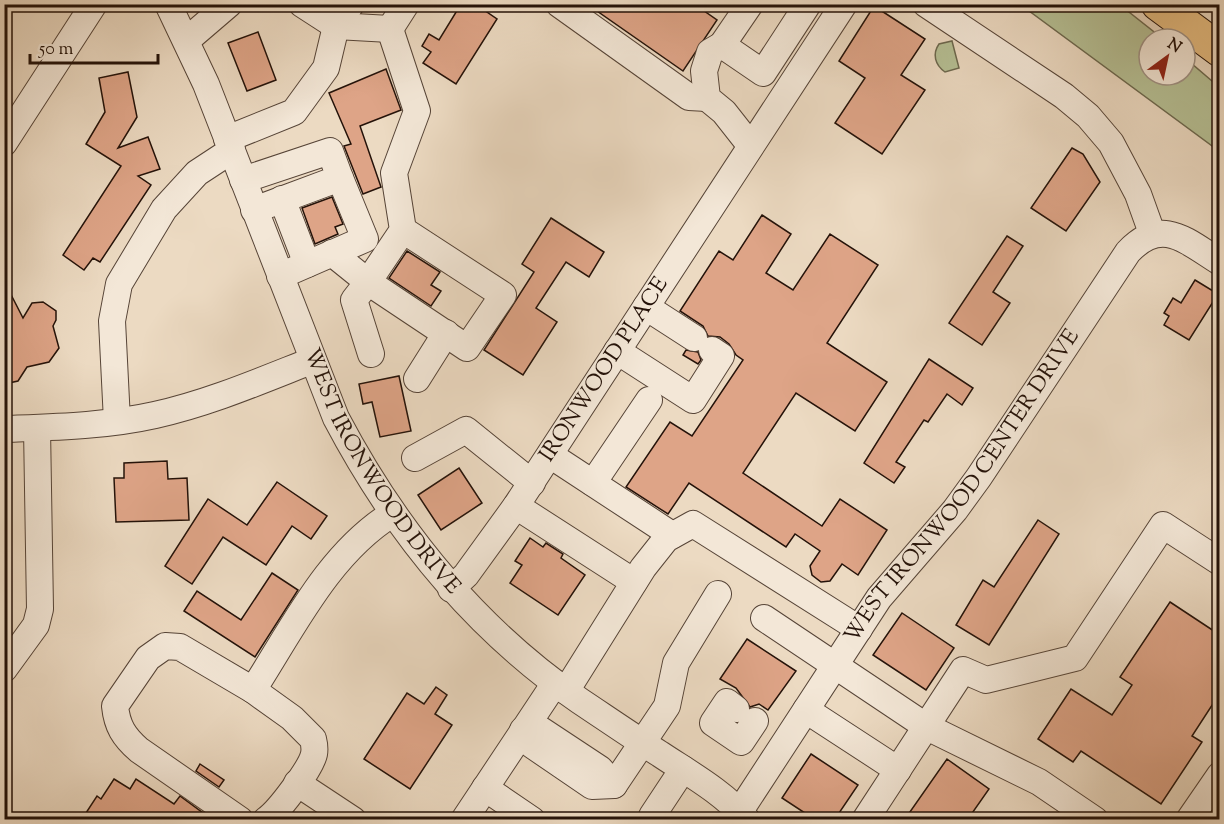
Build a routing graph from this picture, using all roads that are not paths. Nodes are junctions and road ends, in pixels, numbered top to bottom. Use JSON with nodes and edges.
{"nodes":[{"id":1,"x":94,"y":4,"type":"edge"},
{"id":2,"x":168,"y":4,"type":"edge"},
{"id":3,"x":229,"y":4,"type":"edge"},
{"id":4,"x":302,"y":4,"type":"edge"},
{"id":5,"x":351,"y":4,"type":"edge"},
{"id":6,"x":406,"y":4,"type":"edge"},
{"id":7,"x":559,"y":4,"type":"edge"},
{"id":8,"x":808,"y":4,"type":"edge"},
{"id":9,"x":844,"y":4,"type":"edge"},
{"id":10,"x":926,"y":4,"type":"edge"},
{"id":11,"x":1140,"y":4,"type":"edge"},
{"id":12,"x":1158,"y":4,"type":"edge"},
{"id":13,"x":744,"y":9,"type":"edge"},
{"id":14,"x":336,"y":26,"type":"junction"},
{"id":15,"x":1167,"y":27,"type":"edge"},
{"id":16,"x":390,"y":28,"type":"junction"},
{"id":17,"x":187,"y":40,"type":"junction"},
{"id":18,"x":723,"y":45,"type":"junction"},
{"id":19,"x":1220,"y":50,"type":"edge"},
{"id":20,"x":1197,"y":52,"type":"edge"},
{"id":21,"x":1220,"y":71,"type":"edge"},
{"id":22,"x":707,"y":98,"type":"junction"},
{"id":23,"x":8,"y":130,"type":"edge"},
{"id":24,"x":230,"y":145,"type":"junction"},
{"id":25,"x":750,"y":145,"type":"junction"},
{"id":26,"x":340,"y":178,"type":"junction"},
{"id":27,"x":243,"y":180,"type":"junction"},
{"id":28,"x":282,"y":199,"type":"junction"},
{"id":29,"x":254,"y":210,"type":"junction"},
{"id":30,"x":403,"y":230,"type":"junction"},
{"id":31,"x":1152,"y":233,"type":"junction"},
{"id":32,"x":332,"y":253,"type":"junction"},
{"id":33,"x":1220,"y":262,"type":"edge"},
{"id":34,"x":307,"y":264,"type":"junction"},
{"id":35,"x":280,"y":276,"type":"junction"},
{"id":36,"x":368,"y":282,"type":"junction"},
{"id":37,"x":646,"y":307,"type":"junction"},
{"id":38,"x":446,"y":333,"type":"junction"},
{"id":39,"x":618,"y":351,"type":"junction"},
{"id":40,"x":371,"y":354,"type":"dead end"},
{"id":41,"x":311,"y":361,"type":"junction"},
{"id":42,"x":417,"y":379,"type":"dead end"},
{"id":43,"x":648,"y":400,"type":"dead end"},
{"id":44,"x":117,"y":421,"type":"junction"},
{"id":45,"x":37,"y":428,"type":"junction"},
{"id":46,"x":4,"y":429,"type":"edge"},
{"id":47,"x":550,"y":455,"type":"junction"},
{"id":48,"x":415,"y":458,"type":"dead end"},
{"id":49,"x":532,"y":483,"type":"junction"},
{"id":50,"x":593,"y":483,"type":"junction"},
{"id":51,"x":516,"y":506,"type":"junction"},
{"id":52,"x":393,"y":514,"type":"junction"},
{"id":53,"x":672,"y":536,"type":"junction"},
{"id":54,"x":1220,"y":562,"type":"edge"},
{"id":55,"x":634,"y":582,"type":"junction"},
{"id":56,"x":451,"y":589,"type":"junction"},
{"id":57,"x":718,"y":594,"type":"dead end"},
{"id":58,"x":764,"y":618,"type":"dead end"},
{"id":59,"x":859,"y":629,"type":"junction"},
{"id":60,"x":836,"y":665,"type":"junction"},
{"id":61,"x":4,"y":669,"type":"edge"},
{"id":62,"x":561,"y":687,"type":"junction"},
{"id":63,"x":254,"y":690,"type":"junction"},
{"id":64,"x":806,"y":710,"type":"junction"},
{"id":65,"x":747,"y":716,"type":"dead end"},
{"id":66,"x":927,"y":727,"type":"junction"},
{"id":67,"x":523,"y":730,"type":"junction"},
{"id":68,"x":785,"y":742,"type":"junction"},
{"id":69,"x":642,"y":743,"type":"junction"},
{"id":70,"x":683,"y":769,"type":"junction"},
{"id":71,"x":898,"y":770,"type":"junction"},
{"id":72,"x":1220,"y":775,"type":"edge"},
{"id":73,"x":297,"y":783,"type":"junction"},
{"id":74,"x":485,"y":788,"type":"junction"},
{"id":75,"x":743,"y":815,"type":"edge"},
{"id":76,"x":240,"y":819,"type":"edge"},
{"id":77,"x":266,"y":819,"type":"edge"},
{"id":78,"x":353,"y":819,"type":"edge"},
{"id":79,"x":464,"y":819,"type":"edge"},
{"id":80,"x":532,"y":819,"type":"edge"},
{"id":81,"x":658,"y":819,"type":"edge"},
{"id":82,"x":865,"y":819,"type":"edge"},
{"id":83,"x":1095,"y":819,"type":"edge"},
{"id":84,"x":1189,"y":819,"type":"edge"}],
"edges":[{"from":1,"to":23,"type":"street"},
{"from":2,"to":17,"type":"street","name":"WEST IRONWOOD DRIVE"},
{"from":3,"to":17,"type":"street"},
{"from":4,"to":14,"type":"street"},
{"from":5,"to":14,"type":"street"},
{"from":6,"to":16,"type":"street"},
{"from":7,"to":22,"type":"street"},
{"from":8,"to":18,"type":"street"},
{"from":9,"to":25,"type":"street","name":"IRONWOOD PLACE"},
{"from":10,"to":31,"type":"street"},
{"from":11,"to":15,"type":"highway"},
{"from":12,"to":19,"type":"highway"},
{"from":13,"to":18,"type":"street"},
{"from":14,"to":16,"type":"street"},
{"from":14,"to":24,"type":"street"},
{"from":16,"to":30,"type":"street"},
{"from":17,"to":24,"type":"street","name":"WEST IRONWOOD DRIVE"},
{"from":18,"to":22,"type":"street"},
{"from":20,"to":21,"type":"highway"},
{"from":22,"to":25,"type":"street"},
{"from":24,"to":27,"type":"street","name":"WEST IRONWOOD DRIVE"},
{"from":24,"to":44,"type":"street"},
{"from":25,"to":37,"type":"street","name":"IRONWOOD PLACE"},
{"from":26,"to":27,"type":"street"},
{"from":26,"to":28,"type":"street"},
{"from":26,"to":32,"type":"street"},
{"from":27,"to":29,"type":"street","name":"WEST IRONWOOD DRIVE"},
{"from":28,"to":29,"type":"street"},
{"from":28,"to":34,"type":"street"},
{"from":29,"to":35,"type":"street","name":"WEST IRONWOOD DRIVE"},
{"from":30,"to":36,"type":"street"},
{"from":30,"to":38,"type":"street"},
{"from":31,"to":33,"type":"street"},
{"from":31,"to":59,"type":"street","name":"WEST IRONWOOD CENTER DRIVE"},
{"from":32,"to":34,"type":"street"},
{"from":32,"to":36,"type":"street"},
{"from":34,"to":35,"type":"street"},
{"from":35,"to":41,"type":"street","name":"WEST IRONWOOD DRIVE"},
{"from":36,"to":38,"type":"street"},
{"from":36,"to":40,"type":"street"},
{"from":37,"to":39,"type":"street","name":"IRONWOOD PLACE"},
{"from":37,"to":39,"type":"street"},
{"from":38,"to":42,"type":"street"},
{"from":39,"to":47,"type":"street","name":"IRONWOOD PLACE"},
{"from":41,"to":44,"type":"street"},
{"from":41,"to":52,"type":"street","name":"WEST IRONWOOD DRIVE"},
{"from":43,"to":50,"type":"street"},
{"from":44,"to":45,"type":"street"},
{"from":45,"to":46,"type":"street"},
{"from":45,"to":61,"type":"street"},
{"from":47,"to":49,"type":"street","name":"IRONWOOD PLACE"},
{"from":47,"to":50,"type":"street"},
{"from":48,"to":49,"type":"street"},
{"from":49,"to":51,"type":"street","name":"IRONWOOD PLACE"},
{"from":50,"to":53,"type":"street"},
{"from":51,"to":55,"type":"street"},
{"from":51,"to":56,"type":"street","name":"IRONWOOD PLACE"},
{"from":52,"to":56,"type":"street","name":"WEST IRONWOOD DRIVE"},
{"from":52,"to":63,"type":"street"},
{"from":53,"to":55,"type":"street"},
{"from":53,"to":59,"type":"street"},
{"from":54,"to":66,"type":"street"},
{"from":55,"to":62,"type":"street"},
{"from":56,"to":62,"type":"street","name":"WEST IRONWOOD DRIVE"},
{"from":57,"to":69,"type":"street"},
{"from":58,"to":60,"type":"street"},
{"from":59,"to":60,"type":"street","name":"WEST IRONWOOD CENTER DRIVE"},
{"from":60,"to":64,"type":"street","name":"WEST IRONWOOD CENTER DRIVE"},
{"from":60,"to":66,"type":"street"},
{"from":62,"to":67,"type":"street"},
{"from":62,"to":69,"type":"street","name":"WEST IRONWOOD DRIVE"},
{"from":63,"to":73,"type":"street"},
{"from":63,"to":76,"type":"street"},
{"from":64,"to":68,"type":"street","name":"WEST IRONWOOD CENTER DRIVE"},
{"from":64,"to":71,"type":"street"},
{"from":65,"to":68,"type":"street"},
{"from":66,"to":71,"type":"street"},
{"from":66,"to":83,"type":"street"},
{"from":67,"to":69,"type":"street"},
{"from":67,"to":74,"type":"street"},
{"from":68,"to":75,"type":"street","name":"WEST IRONWOOD CENTER DRIVE"},
{"from":69,"to":70,"type":"street","name":"WEST IRONWOOD DRIVE"},
{"from":70,"to":75,"type":"street","name":"WEST IRONWOOD DRIVE"},
{"from":70,"to":81,"type":"street"},
{"from":71,"to":82,"type":"street"},
{"from":72,"to":84,"type":"street"},
{"from":73,"to":77,"type":"street"},
{"from":73,"to":78,"type":"street"},
{"from":74,"to":79,"type":"street"},
{"from":74,"to":80,"type":"street"}]}
